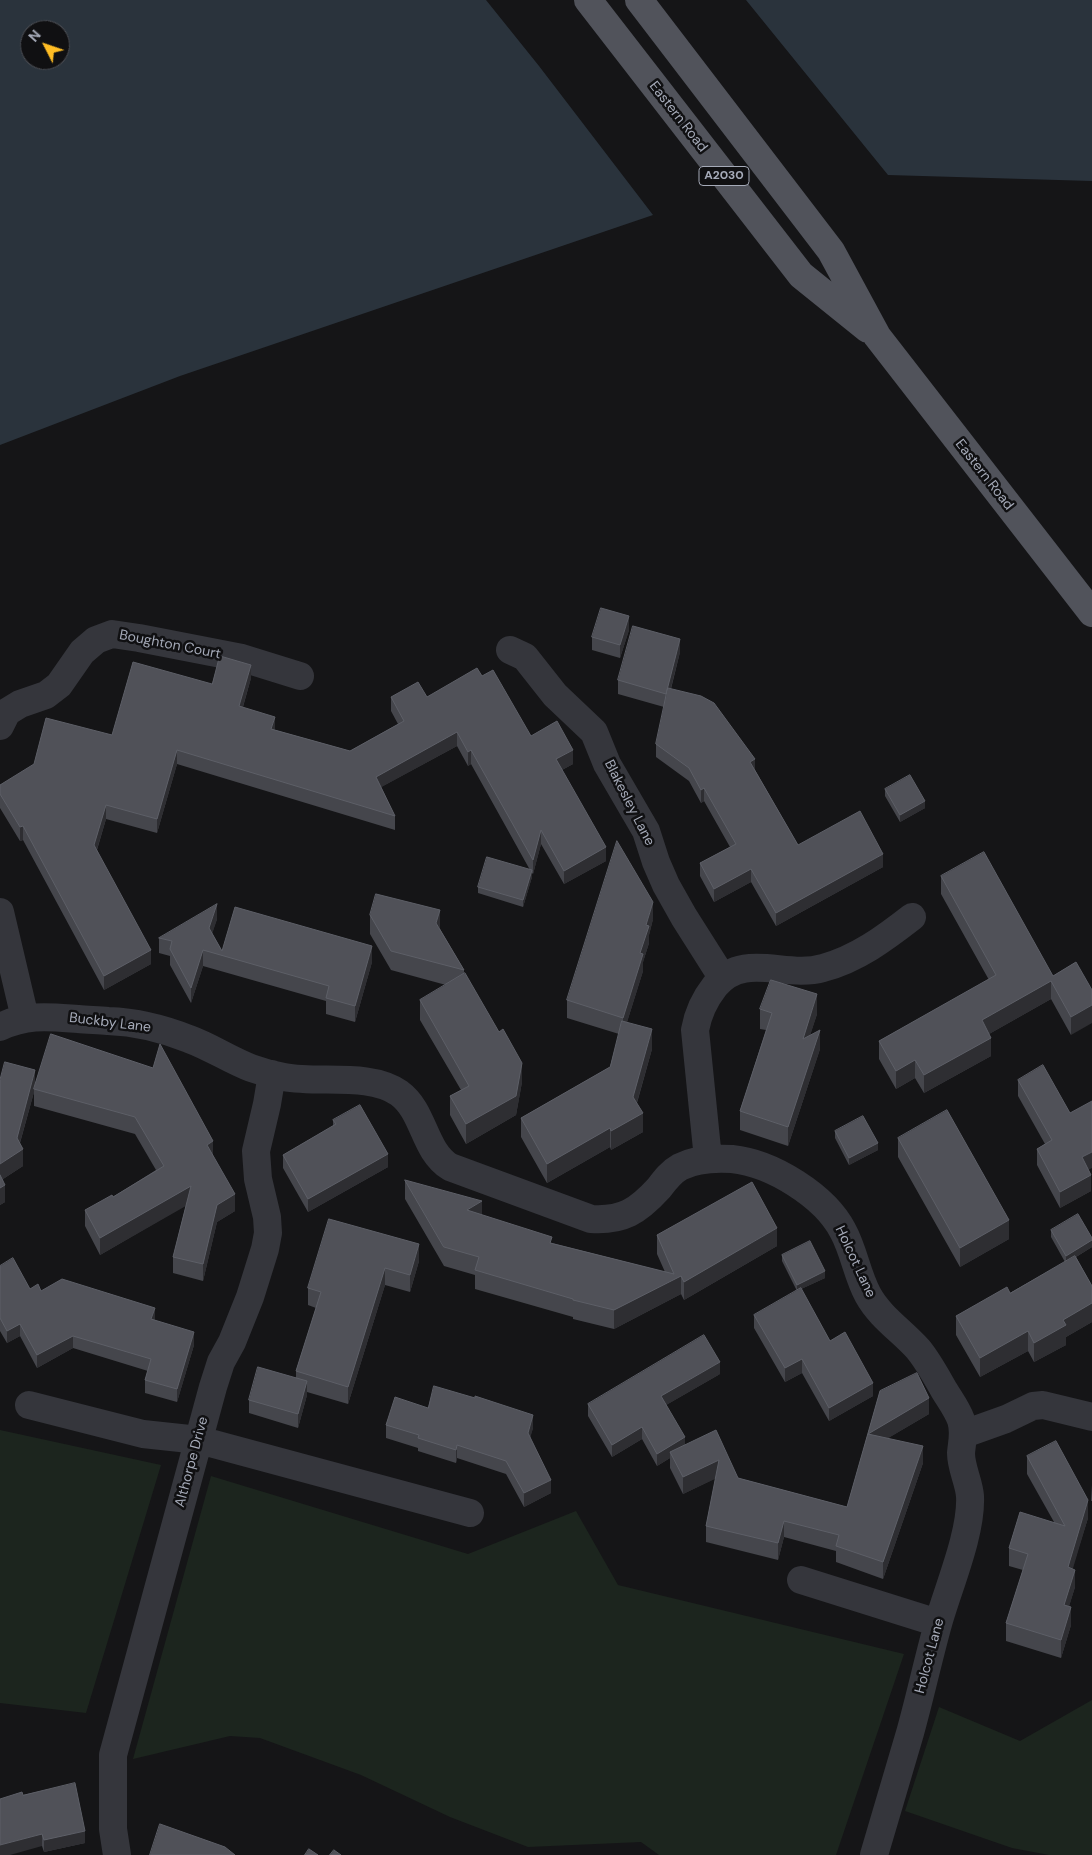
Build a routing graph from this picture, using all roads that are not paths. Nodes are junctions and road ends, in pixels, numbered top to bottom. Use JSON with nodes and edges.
{"nodes":[{"id":1,"x":588,"y":0,"type":"edge"},
{"id":2,"x":639,"y":0,"type":"edge"},
{"id":3,"x":877,"y":336,"type":"junction"},
{"id":4,"x":1092,"y":613,"type":"edge"},
{"id":5,"x":510,"y":650,"type":"dead end"},
{"id":6,"x":300,"y":676,"type":"dead end"},
{"id":7,"x":2,"y":714,"type":"edge"},
{"id":8,"x":0,"y":912,"type":"edge"},
{"id":9,"x":912,"y":917,"type":"dead end"},
{"id":10,"x":722,"y":977,"type":"junction"},
{"id":11,"x":26,"y":1018,"type":"junction"},
{"id":12,"x":0,"y":1027,"type":"edge"},
{"id":13,"x":272,"y":1074,"type":"junction"},
{"id":14,"x":364,"y":1082,"type":"joint"},
{"id":15,"x":708,"y":1159,"type":"junction"},
{"id":16,"x":29,"y":1405,"type":"dead end"},
{"id":17,"x":1092,"y":1417,"type":"edge"},
{"id":18,"x":964,"y":1434,"type":"junction"},
{"id":19,"x":199,"y":1440,"type":"junction"},
{"id":20,"x":470,"y":1513,"type":"dead end"},
{"id":21,"x":801,"y":1580,"type":"dead end"},
{"id":22,"x":938,"y":1624,"type":"junction"},
{"id":23,"x":117,"y":1855,"type":"edge"},
{"id":24,"x":874,"y":1855,"type":"edge"}],
"edges":[{"from":1,"to":3,"type":"main road","name":"Eastern Road","number":"A2030"},
{"from":2,"to":3,"type":"main road","name":"Eastern Road","number":"A2030"},
{"from":3,"to":4,"type":"main road","name":"Eastern Road","number":"A2030"},
{"from":5,"to":10,"type":"street","name":"Blakesley Lane"},
{"from":6,"to":7,"type":"street","name":"Boughton Court"},
{"from":8,"to":11,"type":"street"},
{"from":9,"to":10,"type":"street"},
{"from":10,"to":15,"type":"street"},
{"from":11,"to":12,"type":"street","name":"Buckby Lane"},
{"from":11,"to":13,"type":"street","name":"Buckby Lane"},
{"from":13,"to":14,"type":"street","name":"Buckby Lane"},
{"from":13,"to":19,"type":"street","name":"Althorpe Drive"},
{"from":14,"to":15,"type":"street","name":"Holcot Lane"},
{"from":15,"to":18,"type":"street","name":"Holcot Lane"},
{"from":16,"to":19,"type":"street"},
{"from":17,"to":18,"type":"street"},
{"from":18,"to":22,"type":"street","name":"Holcot Lane"},
{"from":19,"to":20,"type":"street"},
{"from":19,"to":23,"type":"street","name":"Althorpe Drive"},
{"from":21,"to":22,"type":"street"},
{"from":22,"to":24,"type":"street","name":"Holcot Lane"}]}
